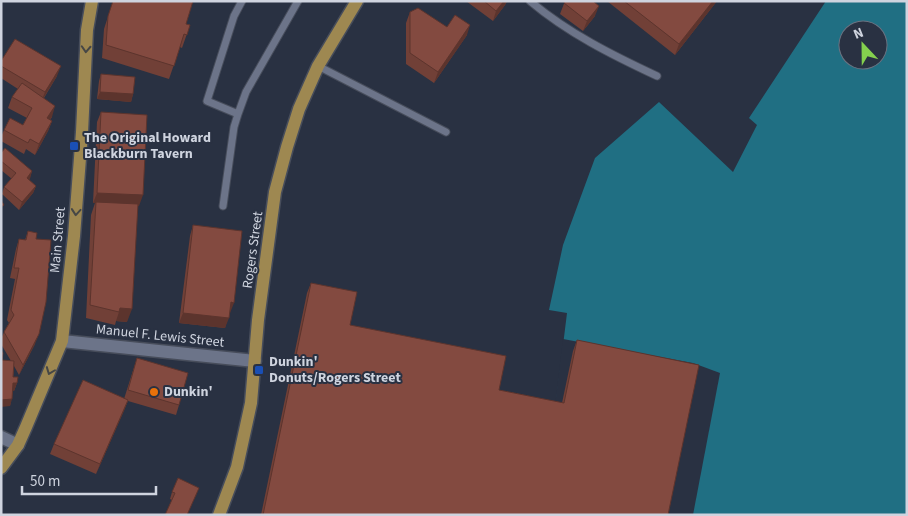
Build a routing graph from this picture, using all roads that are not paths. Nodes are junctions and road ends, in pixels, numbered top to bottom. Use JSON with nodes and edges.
{"nodes":[{"id":1,"x":92,"y":1,"type":"edge"},
{"id":2,"x":242,"y":1,"type":"edge"},
{"id":3,"x":298,"y":1,"type":"edge"},
{"id":4,"x":357,"y":1,"type":"edge"},
{"id":5,"x":530,"y":1,"type":"edge"},
{"id":6,"x":318,"y":66,"type":"junction"},
{"id":7,"x":657,"y":76,"type":"dead end"},
{"id":8,"x":238,"y":114,"type":"junction"},
{"id":9,"x":446,"y":132,"type":"dead end"},
{"id":10,"x":223,"y":206,"type":"dead end"},
{"id":11,"x":62,"y":341,"type":"junction"},
{"id":12,"x":255,"y":361,"type":"junction"},
{"id":13,"x":1,"y":437,"type":"edge"},
{"id":14,"x":18,"y":445,"type":"junction"},
{"id":15,"x":1,"y":468,"type":"edge"},
{"id":16,"x":218,"y":515,"type":"edge"}],
"edges":[{"from":1,"to":11,"type":"main road","name":"Main Street","one_way":true},
{"from":2,"to":8,"type":"lane"},
{"from":3,"to":8,"type":"lane"},
{"from":4,"to":6,"type":"main road","name":"Rogers Street"},
{"from":5,"to":7,"type":"lane"},
{"from":6,"to":9,"type":"lane"},
{"from":6,"to":12,"type":"main road","name":"Rogers Street"},
{"from":8,"to":10,"type":"lane"},
{"from":11,"to":12,"type":"street","name":"Manuel F. Lewis Street"},
{"from":11,"to":14,"type":"main road","name":"Main Street","one_way":true},
{"from":12,"to":16,"type":"main road","name":"Rogers Street"},
{"from":13,"to":14,"type":"street"},
{"from":14,"to":15,"type":"main road","name":"Main Street"}]}
